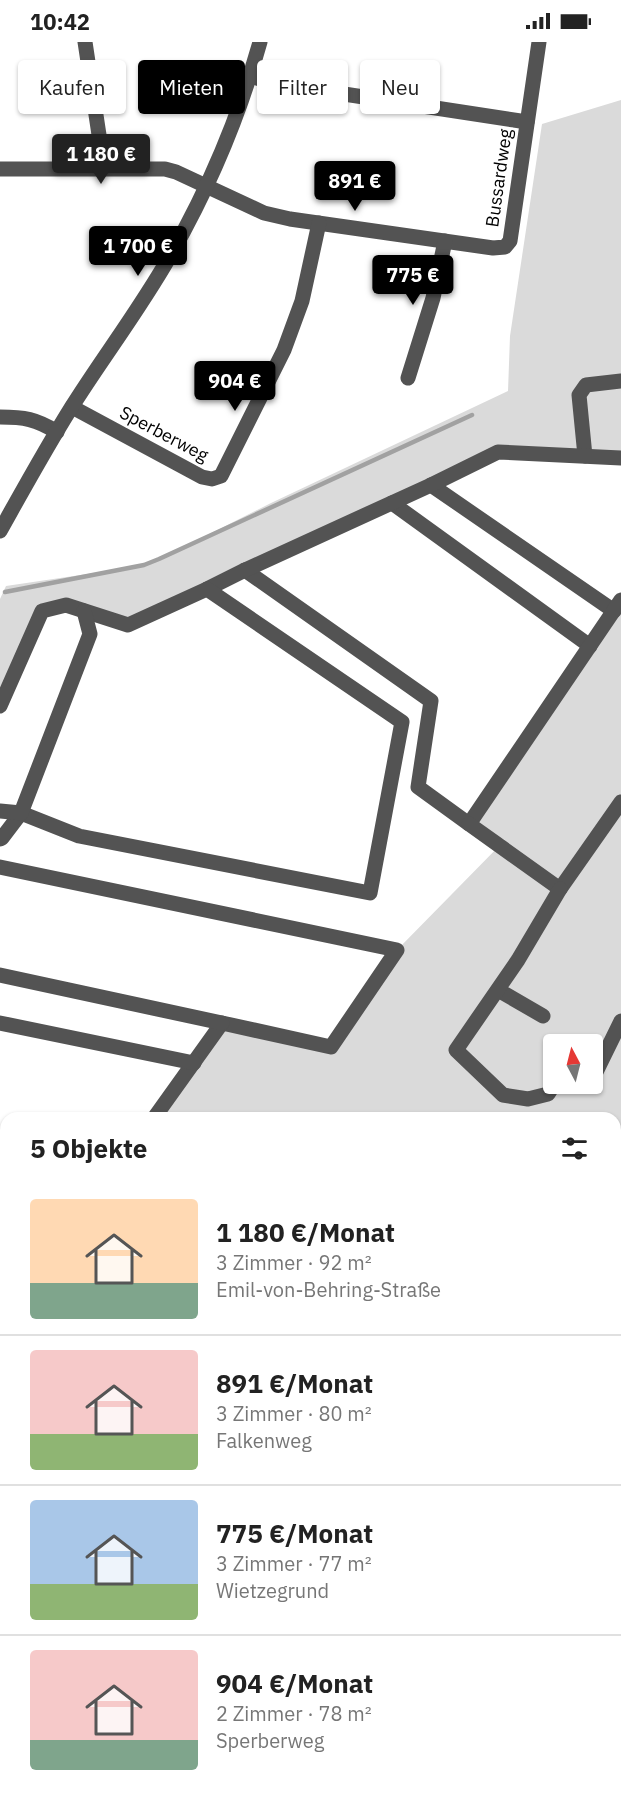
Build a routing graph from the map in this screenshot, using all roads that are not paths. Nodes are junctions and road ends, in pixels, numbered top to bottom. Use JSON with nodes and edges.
{"nodes":[{"id":1,"x":85,"y":42,"type":"edge"},
{"id":2,"x":260,"y":42,"type":"edge"},
{"id":3,"x":539,"y":42,"type":"edge"},
{"id":4,"x":250,"y":76,"type":"junction"},
{"id":5,"x":527,"y":122,"type":"junction"},
{"id":6,"x":0,"y":168,"type":"edge"},
{"id":7,"x":104,"y":168,"type":"junction"},
{"id":8,"x":206,"y":187,"type":"junction"},
{"id":9,"x":319,"y":223,"type":"junction"},
{"id":10,"x":445,"y":241,"type":"junction"},
{"id":11,"x":408,"y":378,"type":"dead end"},
{"id":12,"x":621,"y":381,"type":"edge"},
{"id":13,"x":72,"y":407,"type":"junction"},
{"id":14,"x":0,"y":417,"type":"edge"},
{"id":15,"x":57,"y":432,"type":"junction"},
{"id":16,"x":585,"y":456,"type":"junction"},
{"id":17,"x":621,"y":458,"type":"edge"},
{"id":18,"x":431,"y":485,"type":"junction"},
{"id":19,"x":392,"y":503,"type":"junction"},
{"id":20,"x":0,"y":531,"type":"edge"},
{"id":21,"x":245,"y":570,"type":"junction"},
{"id":22,"x":207,"y":589,"type":"junction"},
{"id":23,"x":617,"y":606,"type":"edge"},
{"id":24,"x":84,"y":611,"type":"junction"},
{"id":25,"x":590,"y":646,"type":"junction"},
{"id":26,"x":0,"y":706,"type":"edge"},
{"id":27,"x":418,"y":787,"type":"junction"},
{"id":28,"x":389,"y":791,"type":"junction"},
{"id":29,"x":621,"y":802,"type":"edge"},
{"id":30,"x":0,"y":811,"type":"edge"},
{"id":31,"x":21,"y":813,"type":"junction"},
{"id":32,"x":469,"y":824,"type":"junction"},
{"id":33,"x":0,"y":838,"type":"edge"},
{"id":34,"x":0,"y":867,"type":"edge"},
{"id":35,"x":560,"y":889,"type":"junction"},
{"id":36,"x":0,"y":975,"type":"edge"},
{"id":37,"x":498,"y":990,"type":"junction"},
{"id":38,"x":543,"y":1016,"type":"dead end"},
{"id":39,"x":621,"y":1021,"type":"edge"},
{"id":40,"x":0,"y":1023,"type":"edge"},
{"id":41,"x":222,"y":1023,"type":"junction"},
{"id":42,"x":603,"y":1058,"type":"edge"},
{"id":43,"x":194,"y":1063,"type":"junction"},
{"id":44,"x":548,"y":1094,"type":"edge"},
{"id":45,"x":158,"y":1112,"type":"edge"}],
"edges":[{"from":1,"to":7,"type":"street"},
{"from":2,"to":4,"type":"street"},
{"from":3,"to":5,"type":"street","name":"Bussardweg"},
{"from":4,"to":5,"type":"street"},
{"from":4,"to":8,"type":"street"},
{"from":5,"to":10,"type":"street","name":"Bussardweg"},
{"from":6,"to":7,"type":"street"},
{"from":7,"to":8,"type":"street"},
{"from":8,"to":9,"type":"street"},
{"from":8,"to":13,"type":"street"},
{"from":9,"to":10,"type":"street"},
{"from":9,"to":13,"type":"street","name":"Sperberweg"},
{"from":10,"to":11,"type":"street"},
{"from":12,"to":16,"type":"street"},
{"from":13,"to":15,"type":"street"},
{"from":14,"to":15,"type":"street"},
{"from":15,"to":20,"type":"street"},
{"from":16,"to":17,"type":"street"},
{"from":16,"to":18,"type":"street"},
{"from":18,"to":19,"type":"street"},
{"from":18,"to":23,"type":"street"},
{"from":19,"to":21,"type":"street"},
{"from":19,"to":25,"type":"street"},
{"from":21,"to":22,"type":"street"},
{"from":21,"to":27,"type":"street"},
{"from":22,"to":24,"type":"street"},
{"from":22,"to":28,"type":"street"},
{"from":23,"to":25,"type":"street"},
{"from":24,"to":26,"type":"street"},
{"from":24,"to":31,"type":"street"},
{"from":25,"to":32,"type":"street"},
{"from":27,"to":28,"type":"street"},
{"from":27,"to":32,"type":"street"},
{"from":28,"to":31,"type":"street"},
{"from":29,"to":35,"type":"street"},
{"from":30,"to":31,"type":"street"},
{"from":31,"to":33,"type":"street"},
{"from":32,"to":35,"type":"street"},
{"from":34,"to":41,"type":"street"},
{"from":35,"to":37,"type":"street"},
{"from":36,"to":41,"type":"street"},
{"from":37,"to":38,"type":"street"},
{"from":37,"to":44,"type":"street"},
{"from":39,"to":42,"type":"street"},
{"from":40,"to":43,"type":"street"},
{"from":41,"to":43,"type":"street"},
{"from":43,"to":45,"type":"street"}]}
